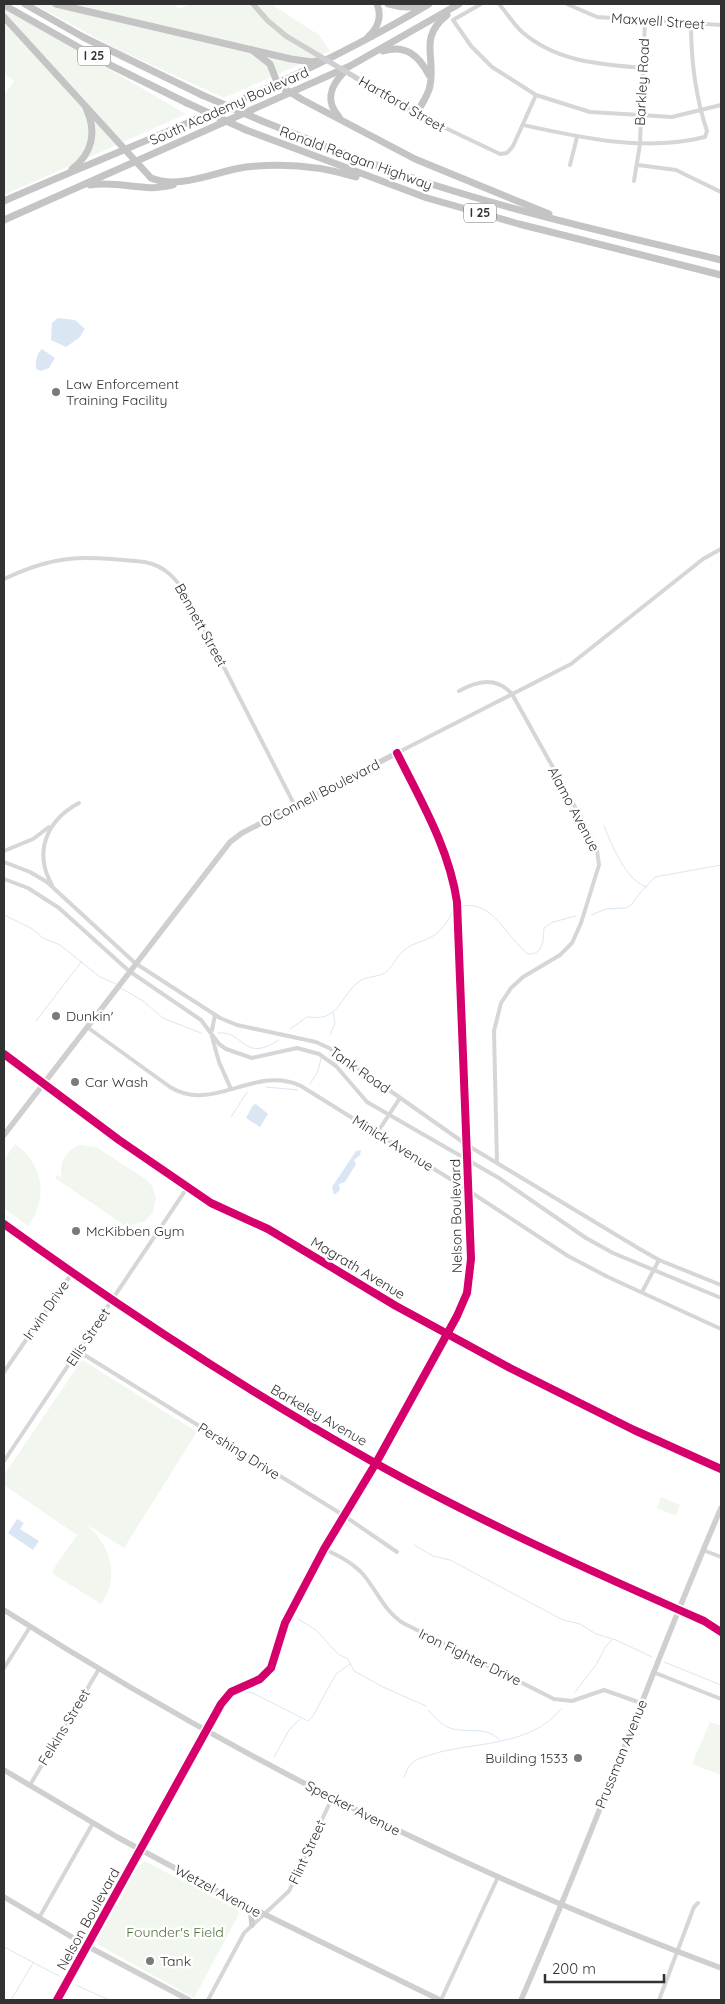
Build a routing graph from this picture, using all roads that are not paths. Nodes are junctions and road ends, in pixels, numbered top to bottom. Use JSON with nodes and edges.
{"nodes":[{"id":1,"x":25,"y":4,"type":"edge"},
{"id":2,"x":56,"y":4,"type":"edge"},
{"id":3,"x":252,"y":4,"type":"edge"},
{"id":4,"x":377,"y":4,"type":"edge"},
{"id":5,"x":388,"y":4,"type":"edge"},
{"id":6,"x":427,"y":4,"type":"edge"},
{"id":7,"x":460,"y":4,"type":"edge"},
{"id":8,"x":481,"y":4,"type":"edge"},
{"id":9,"x":499,"y":4,"type":"edge"},
{"id":10,"x":567,"y":4,"type":"edge"},
{"id":11,"x":4,"y":5,"type":"edge"},
{"id":12,"x":4,"y":16,"type":"edge"},
{"id":13,"x":645,"y":20,"type":"junction"},
{"id":14,"x":691,"y":24,"type":"junction"},
{"id":15,"x":721,"y":25,"type":"edge"},
{"id":16,"x":252,"y":50,"type":"junction"},
{"id":17,"x":349,"y":50,"type":"junction"},
{"id":18,"x":334,"y":56,"type":"junction"},
{"id":19,"x":368,"y":56,"type":"junction"},
{"id":20,"x":350,"y":66,"type":"junction"},
{"id":21,"x":643,"y":68,"type":"junction"},
{"id":22,"x":430,"y":78,"type":"junction"},
{"id":23,"x":278,"y":85,"type":"junction"},
{"id":24,"x":290,"y":93,"type":"junction"},
{"id":25,"x":536,"y":95,"type":"junction"},
{"id":26,"x":83,"y":101,"type":"junction"},
{"id":27,"x":266,"y":103,"type":"junction"},
{"id":28,"x":721,"y":105,"type":"edge"},
{"id":29,"x":701,"y":111,"type":"junction"},
{"id":30,"x":416,"y":114,"type":"junction"},
{"id":31,"x":640,"y":115,"type":"junction"},
{"id":32,"x":342,"y":121,"type":"junction"},
{"id":33,"x":523,"y":124,"type":"junction"},
{"id":34,"x":576,"y":137,"type":"junction"},
{"id":35,"x":640,"y":144,"type":"junction"},
{"id":36,"x":126,"y":149,"type":"junction"},
{"id":37,"x":135,"y":161,"type":"junction"},
{"id":38,"x":570,"y":165,"type":"dead end"},
{"id":39,"x":638,"y":165,"type":"junction"},
{"id":40,"x":60,"y":177,"type":"junction"},
{"id":41,"x":186,"y":180,"type":"junction"},
{"id":42,"x":634,"y":181,"type":"dead end"},
{"id":43,"x":80,"y":186,"type":"junction"},
{"id":44,"x":400,"y":188,"type":"junction"},
{"id":45,"x":721,"y":192,"type":"edge"},
{"id":46,"x":4,"y":201,"type":"edge"},
{"id":47,"x":4,"y":220,"type":"edge"},
{"id":48,"x":563,"y":220,"type":"junction"},
{"id":49,"x":721,"y":260,"type":"edge"},
{"id":50,"x":721,"y":275,"type":"edge"},
{"id":51,"x":721,"y":549,"type":"edge"},
{"id":52,"x":4,"y":579,"type":"edge"},
{"id":53,"x":459,"y":691,"type":"dead end"},
{"id":54,"x":512,"y":694,"type":"junction"},
{"id":55,"x":397,"y":753,"type":"junction"},
{"id":56,"x":78,"y":803,"type":"dead end"},
{"id":57,"x":295,"y":806,"type":"junction"},
{"id":58,"x":52,"y":824,"type":"junction"},
{"id":59,"x":4,"y":851,"type":"edge"},
{"id":60,"x":4,"y":862,"type":"edge"},
{"id":61,"x":4,"y":879,"type":"edge"},
{"id":62,"x":53,"y":887,"type":"junction"},
{"id":63,"x":135,"y":963,"type":"junction"},
{"id":64,"x":129,"y":971,"type":"junction"},
{"id":65,"x":215,"y":1015,"type":"junction"},
{"id":66,"x":86,"y":1026,"type":"junction"},
{"id":67,"x":212,"y":1032,"type":"junction"},
{"id":68,"x":4,"y":1054,"type":"edge"},
{"id":69,"x":43,"y":1083,"type":"junction"},
{"id":70,"x":231,"y":1089,"type":"junction"},
{"id":71,"x":400,"y":1098,"type":"junction"},
{"id":72,"x":389,"y":1115,"type":"junction"},
{"id":73,"x":377,"y":1133,"type":"junction"},
{"id":74,"x":4,"y":1135,"type":"edge"},
{"id":75,"x":467,"y":1145,"type":"junction"},
{"id":76,"x":467,"y":1159,"type":"junction"},
{"id":77,"x":497,"y":1163,"type":"junction"},
{"id":78,"x":187,"y":1188,"type":"junction"},
{"id":79,"x":468,"y":1190,"type":"junction"},
{"id":80,"x":4,"y":1224,"type":"edge"},
{"id":81,"x":659,"y":1260,"type":"junction"},
{"id":82,"x":654,"y":1270,"type":"junction"},
{"id":83,"x":72,"y":1273,"type":"junction"},
{"id":84,"x":721,"y":1284,"type":"edge"},
{"id":85,"x":642,"y":1292,"type":"junction"},
{"id":86,"x":721,"y":1298,"type":"edge"},
{"id":87,"x":112,"y":1300,"type":"junction"},
{"id":88,"x":721,"y":1329,"type":"edge"},
{"id":89,"x":447,"y":1335,"type":"junction"},
{"id":90,"x":78,"y":1352,"type":"junction"},
{"id":91,"x":4,"y":1372,"type":"edge"},
{"id":92,"x":4,"y":1461,"type":"edge"},
{"id":93,"x":376,"y":1463,"type":"junction"},
{"id":94,"x":721,"y":1469,"type":"edge"},
{"id":95,"x":721,"y":1508,"type":"edge"},
{"id":96,"x":343,"y":1515,"type":"junction"},
{"id":97,"x":324,"y":1548,"type":"junction"},
{"id":98,"x":703,"y":1550,"type":"junction"},
{"id":99,"x":397,"y":1552,"type":"dead end"},
{"id":100,"x":721,"y":1557,"type":"edge"},
{"id":101,"x":4,"y":1610,"type":"edge"},
{"id":102,"x":678,"y":1610,"type":"junction"},
{"id":103,"x":30,"y":1626,"type":"junction"},
{"id":104,"x":721,"y":1632,"type":"edge"},
{"id":105,"x":4,"y":1668,"type":"edge"},
{"id":106,"x":99,"y":1669,"type":"junction"},
{"id":107,"x":653,"y":1672,"type":"junction"},
{"id":108,"x":721,"y":1699,"type":"edge"},
{"id":109,"x":641,"y":1703,"type":"junction"},
{"id":110,"x":206,"y":1731,"type":"junction"},
{"id":111,"x":4,"y":1770,"type":"edge"},
{"id":112,"x":30,"y":1785,"type":"junction"},
{"id":113,"x":332,"y":1798,"type":"junction"},
{"id":114,"x":93,"y":1823,"type":"junction"},
{"id":115,"x":140,"y":1850,"type":"junction"},
{"id":116,"x":498,"y":1877,"type":"junction"},
{"id":117,"x":4,"y":1897,"type":"edge"},
{"id":118,"x":698,"y":1903,"type":"dead end"},
{"id":119,"x":562,"y":1906,"type":"junction"},
{"id":120,"x":247,"y":1907,"type":"junction"},
{"id":121,"x":263,"y":1915,"type":"junction"},
{"id":122,"x":39,"y":1918,"type":"junction"},
{"id":123,"x":252,"y":1925,"type":"junction"},
{"id":124,"x":87,"y":1946,"type":"junction"},
{"id":125,"x":678,"y":1952,"type":"junction"},
{"id":126,"x":721,"y":1968,"type":"edge"},
{"id":127,"x":57,"y":2000,"type":"edge"},
{"id":128,"x":189,"y":2000,"type":"edge"},
{"id":129,"x":208,"y":2000,"type":"edge"},
{"id":130,"x":441,"y":2000,"type":"edge"},
{"id":131,"x":522,"y":2000,"type":"edge"},
{"id":132,"x":659,"y":2000,"type":"edge"}],
"edges":[{"from":1,"to":48,"type":"highway","name":"Ronald Reagan Highway","number":"I 25","bridge":true},
{"from":2,"to":16,"type":"highway"},
{"from":3,"to":30,"type":"street","name":"Hartford Street","bridge":true},
{"from":4,"to":17,"type":"highway"},
{"from":5,"to":6,"type":"highway"},
{"from":6,"to":17,"type":"highway","name":"South Academy Boulevard"},
{"from":7,"to":19,"type":"highway","name":"South Academy Boulevard"},
{"from":7,"to":22,"type":"highway"},
{"from":8,"to":25,"type":"street"},
{"from":9,"to":21,"type":"street"},
{"from":10,"to":13,"type":"street","name":"Maxwell Street"},
{"from":11,"to":44,"type":"highway","name":"Ronald Reagan Highway","number":"I 25","bridge":true},
{"from":12,"to":26,"type":"highway"},
{"from":13,"to":14,"type":"street","name":"Maxwell Street"},
{"from":13,"to":21,"type":"street","name":"Barkley Road"},
{"from":14,"to":15,"type":"street","name":"Maxwell Street"},
{"from":14,"to":29,"type":"street"},
{"from":16,"to":18,"type":"highway"},
{"from":16,"to":23,"type":"highway"},
{"from":17,"to":18,"type":"highway","name":"South Academy Boulevard"},
{"from":18,"to":23,"type":"highway","name":"South Academy Boulevard"},
{"from":19,"to":20,"type":"highway","name":"South Academy Boulevard"},
{"from":19,"to":22,"type":"highway"},
{"from":20,"to":24,"type":"highway","name":"South Academy Boulevard"},
{"from":20,"to":32,"type":"highway"},
{"from":21,"to":31,"type":"street","name":"Barkley Road"},
{"from":22,"to":30,"type":"highway"},
{"from":23,"to":24,"type":"highway"},
{"from":23,"to":27,"type":"highway"},
{"from":23,"to":36,"type":"highway","name":"South Academy Boulevard"},
{"from":24,"to":27,"type":"highway","name":"South Academy Boulevard"},
{"from":24,"to":32,"type":"highway"},
{"from":25,"to":31,"type":"street"},
{"from":25,"to":33,"type":"street","name":"Hartford Street"},
{"from":26,"to":36,"type":"highway"},
{"from":26,"to":40,"type":"highway"},
{"from":27,"to":37,"type":"highway","name":"South Academy Boulevard"},
{"from":28,"to":29,"type":"street"},
{"from":29,"to":31,"type":"street"},
{"from":29,"to":35,"type":"street"},
{"from":30,"to":33,"type":"street","name":"Hartford Street"},
{"from":31,"to":35,"type":"street","name":"Barkley Road"},
{"from":32,"to":48,"type":"highway"},
{"from":33,"to":34,"type":"street"},
{"from":34,"to":35,"type":"street"},
{"from":34,"to":38,"type":"street"},
{"from":35,"to":39,"type":"street","name":"Barkley Road"},
{"from":36,"to":37,"type":"highway"},
{"from":36,"to":40,"type":"highway","name":"South Academy Boulevard"},
{"from":37,"to":41,"type":"highway"},
{"from":37,"to":43,"type":"highway","name":"South Academy Boulevard"},
{"from":39,"to":42,"type":"street","name":"Barkley Road"},
{"from":39,"to":45,"type":"street"},
{"from":40,"to":46,"type":"highway","name":"South Academy Boulevard"},
{"from":41,"to":43,"type":"highway"},
{"from":41,"to":44,"type":"highway"},
{"from":43,"to":47,"type":"highway","name":"South Academy Boulevard"},
{"from":44,"to":50,"type":"highway","name":"Ronald Reagan Highway","number":"I 25"},
{"from":48,"to":49,"type":"highway","name":"Ronald Reagan Highway","number":"I 25"},
{"from":51,"to":54,"type":"street","name":"O'Connell Boulevard"},
{"from":52,"to":57,"type":"street","name":"Bennett Street"},
{"from":53,"to":54,"type":"street"},
{"from":54,"to":55,"type":"street","name":"O'Connell Boulevard"},
{"from":54,"to":77,"type":"street","name":"Alamo Avenue"},
{"from":55,"to":57,"type":"street","name":"O'Connell Boulevard"},
{"from":55,"to":75,"type":"street","name":"Nelson Boulevard"},
{"from":56,"to":58,"type":"street"},
{"from":57,"to":63,"type":"street","name":"O'Connell Boulevard"},
{"from":58,"to":59,"type":"street"},
{"from":58,"to":62,"type":"street"},
{"from":60,"to":62,"type":"street","name":"Tank Road"},
{"from":61,"to":64,"type":"street"},
{"from":62,"to":63,"type":"street","name":"Tank Road"},
{"from":63,"to":64,"type":"street","name":"O'Connell Boulevard"},
{"from":63,"to":65,"type":"street","name":"Tank Road"},
{"from":64,"to":66,"type":"street","name":"O'Connell Boulevard"},
{"from":64,"to":67,"type":"street"},
{"from":65,"to":67,"type":"street"},
{"from":65,"to":71,"type":"street","name":"Tank Road"},
{"from":66,"to":69,"type":"street","name":"O'Connell Boulevard"},
{"from":66,"to":70,"type":"street","name":"Minick Avenue"},
{"from":67,"to":70,"type":"street"},
{"from":67,"to":72,"type":"street"},
{"from":68,"to":69,"type":"street","name":"Magrath Avenue"},
{"from":69,"to":74,"type":"street","name":"O'Connell Boulevard"},
{"from":69,"to":78,"type":"street","name":"Magrath Avenue"},
{"from":70,"to":73,"type":"street","name":"Minick Avenue"},
{"from":71,"to":72,"type":"street"},
{"from":71,"to":75,"type":"street","name":"Tank Road"},
{"from":72,"to":73,"type":"street"},
{"from":72,"to":76,"type":"street"},
{"from":73,"to":79,"type":"street","name":"Minick Avenue"},
{"from":75,"to":76,"type":"street","name":"Nelson Boulevard"},
{"from":75,"to":77,"type":"street","name":"Tank Road"},
{"from":76,"to":79,"type":"street","name":"Nelson Boulevard"},
{"from":76,"to":82,"type":"street"},
{"from":77,"to":81,"type":"street","name":"Tank Road"},
{"from":78,"to":87,"type":"street","name":"Ellis Street"},
{"from":78,"to":89,"type":"street","name":"Magrath Avenue"},
{"from":79,"to":85,"type":"street","name":"Minick Avenue"},
{"from":79,"to":89,"type":"street","name":"Nelson Boulevard"},
{"from":80,"to":83,"type":"street","name":"Barkeley Avenue"},
{"from":81,"to":82,"type":"street"},
{"from":81,"to":84,"type":"street","name":"Tank Road"},
{"from":82,"to":85,"type":"street"},
{"from":82,"to":86,"type":"street"},
{"from":83,"to":87,"type":"street","name":"Barkeley Avenue"},
{"from":83,"to":91,"type":"street","name":"Irwin Drive"},
{"from":85,"to":88,"type":"street","name":"Minick Avenue"},
{"from":87,"to":90,"type":"street","name":"Ellis Street"},
{"from":87,"to":93,"type":"street","name":"Barkeley Avenue"},
{"from":89,"to":93,"type":"street","name":"Nelson Boulevard"},
{"from":89,"to":94,"type":"street","name":"Magrath Avenue"},
{"from":90,"to":92,"type":"street","name":"Ellis Street"},
{"from":90,"to":96,"type":"street","name":"Pershing Drive"},
{"from":93,"to":96,"type":"street","name":"Nelson Boulevard"},
{"from":93,"to":102,"type":"street","name":"Barkeley Avenue"},
{"from":95,"to":98,"type":"street","name":"Prussman Avenue"},
{"from":96,"to":97,"type":"street","name":"Nelson Boulevard"},
{"from":96,"to":99,"type":"street","name":"Pershing Drive"},
{"from":97,"to":109,"type":"street","name":"Iron Fighter Drive"},
{"from":97,"to":110,"type":"street","name":"Nelson Boulevard"},
{"from":98,"to":100,"type":"street"},
{"from":98,"to":102,"type":"street","name":"Prussman Avenue"},
{"from":101,"to":103,"type":"street","name":"Specker Avenue"},
{"from":102,"to":104,"type":"street","name":"Barkeley Avenue"},
{"from":102,"to":107,"type":"street","name":"Prussman Avenue"},
{"from":103,"to":105,"type":"street"},
{"from":103,"to":106,"type":"street","name":"Specker Avenue"},
{"from":106,"to":110,"type":"street","name":"Specker Avenue"},
{"from":106,"to":112,"type":"street","name":"Felkins Street"},
{"from":107,"to":108,"type":"street"},
{"from":107,"to":109,"type":"street","name":"Prussman Avenue"},
{"from":109,"to":119,"type":"street","name":"Prussman Avenue"},
{"from":110,"to":113,"type":"street","name":"Specker Avenue"},
{"from":110,"to":115,"type":"street","name":"Nelson Boulevard"},
{"from":111,"to":112,"type":"street","name":"Wetzel Avenue"},
{"from":112,"to":114,"type":"street","name":"Wetzel Avenue"},
{"from":113,"to":116,"type":"street","name":"Specker Avenue"},
{"from":113,"to":121,"type":"street","name":"Flint Street"},
{"from":114,"to":115,"type":"street","name":"Wetzel Avenue"},
{"from":114,"to":122,"type":"street"},
{"from":115,"to":120,"type":"street","name":"Wetzel Avenue"},
{"from":115,"to":124,"type":"street","name":"Nelson Boulevard"},
{"from":116,"to":119,"type":"street","name":"Specker Avenue"},
{"from":116,"to":130,"type":"street"},
{"from":117,"to":122,"type":"street"},
{"from":118,"to":125,"type":"street"},
{"from":119,"to":125,"type":"street","name":"Specker Avenue"},
{"from":119,"to":131,"type":"street","name":"Prussman Avenue"},
{"from":120,"to":121,"type":"street","name":"Wetzel Avenue"},
{"from":120,"to":123,"type":"street"},
{"from":121,"to":123,"type":"street","name":"Flint Street"},
{"from":121,"to":130,"type":"street","name":"Wetzel Avenue"},
{"from":122,"to":124,"type":"street"},
{"from":123,"to":129,"type":"street","name":"Flint Street"},
{"from":124,"to":127,"type":"street","name":"Nelson Boulevard"},
{"from":124,"to":128,"type":"street"},
{"from":125,"to":126,"type":"street","name":"Specker Avenue"},
{"from":125,"to":132,"type":"street"}]}
